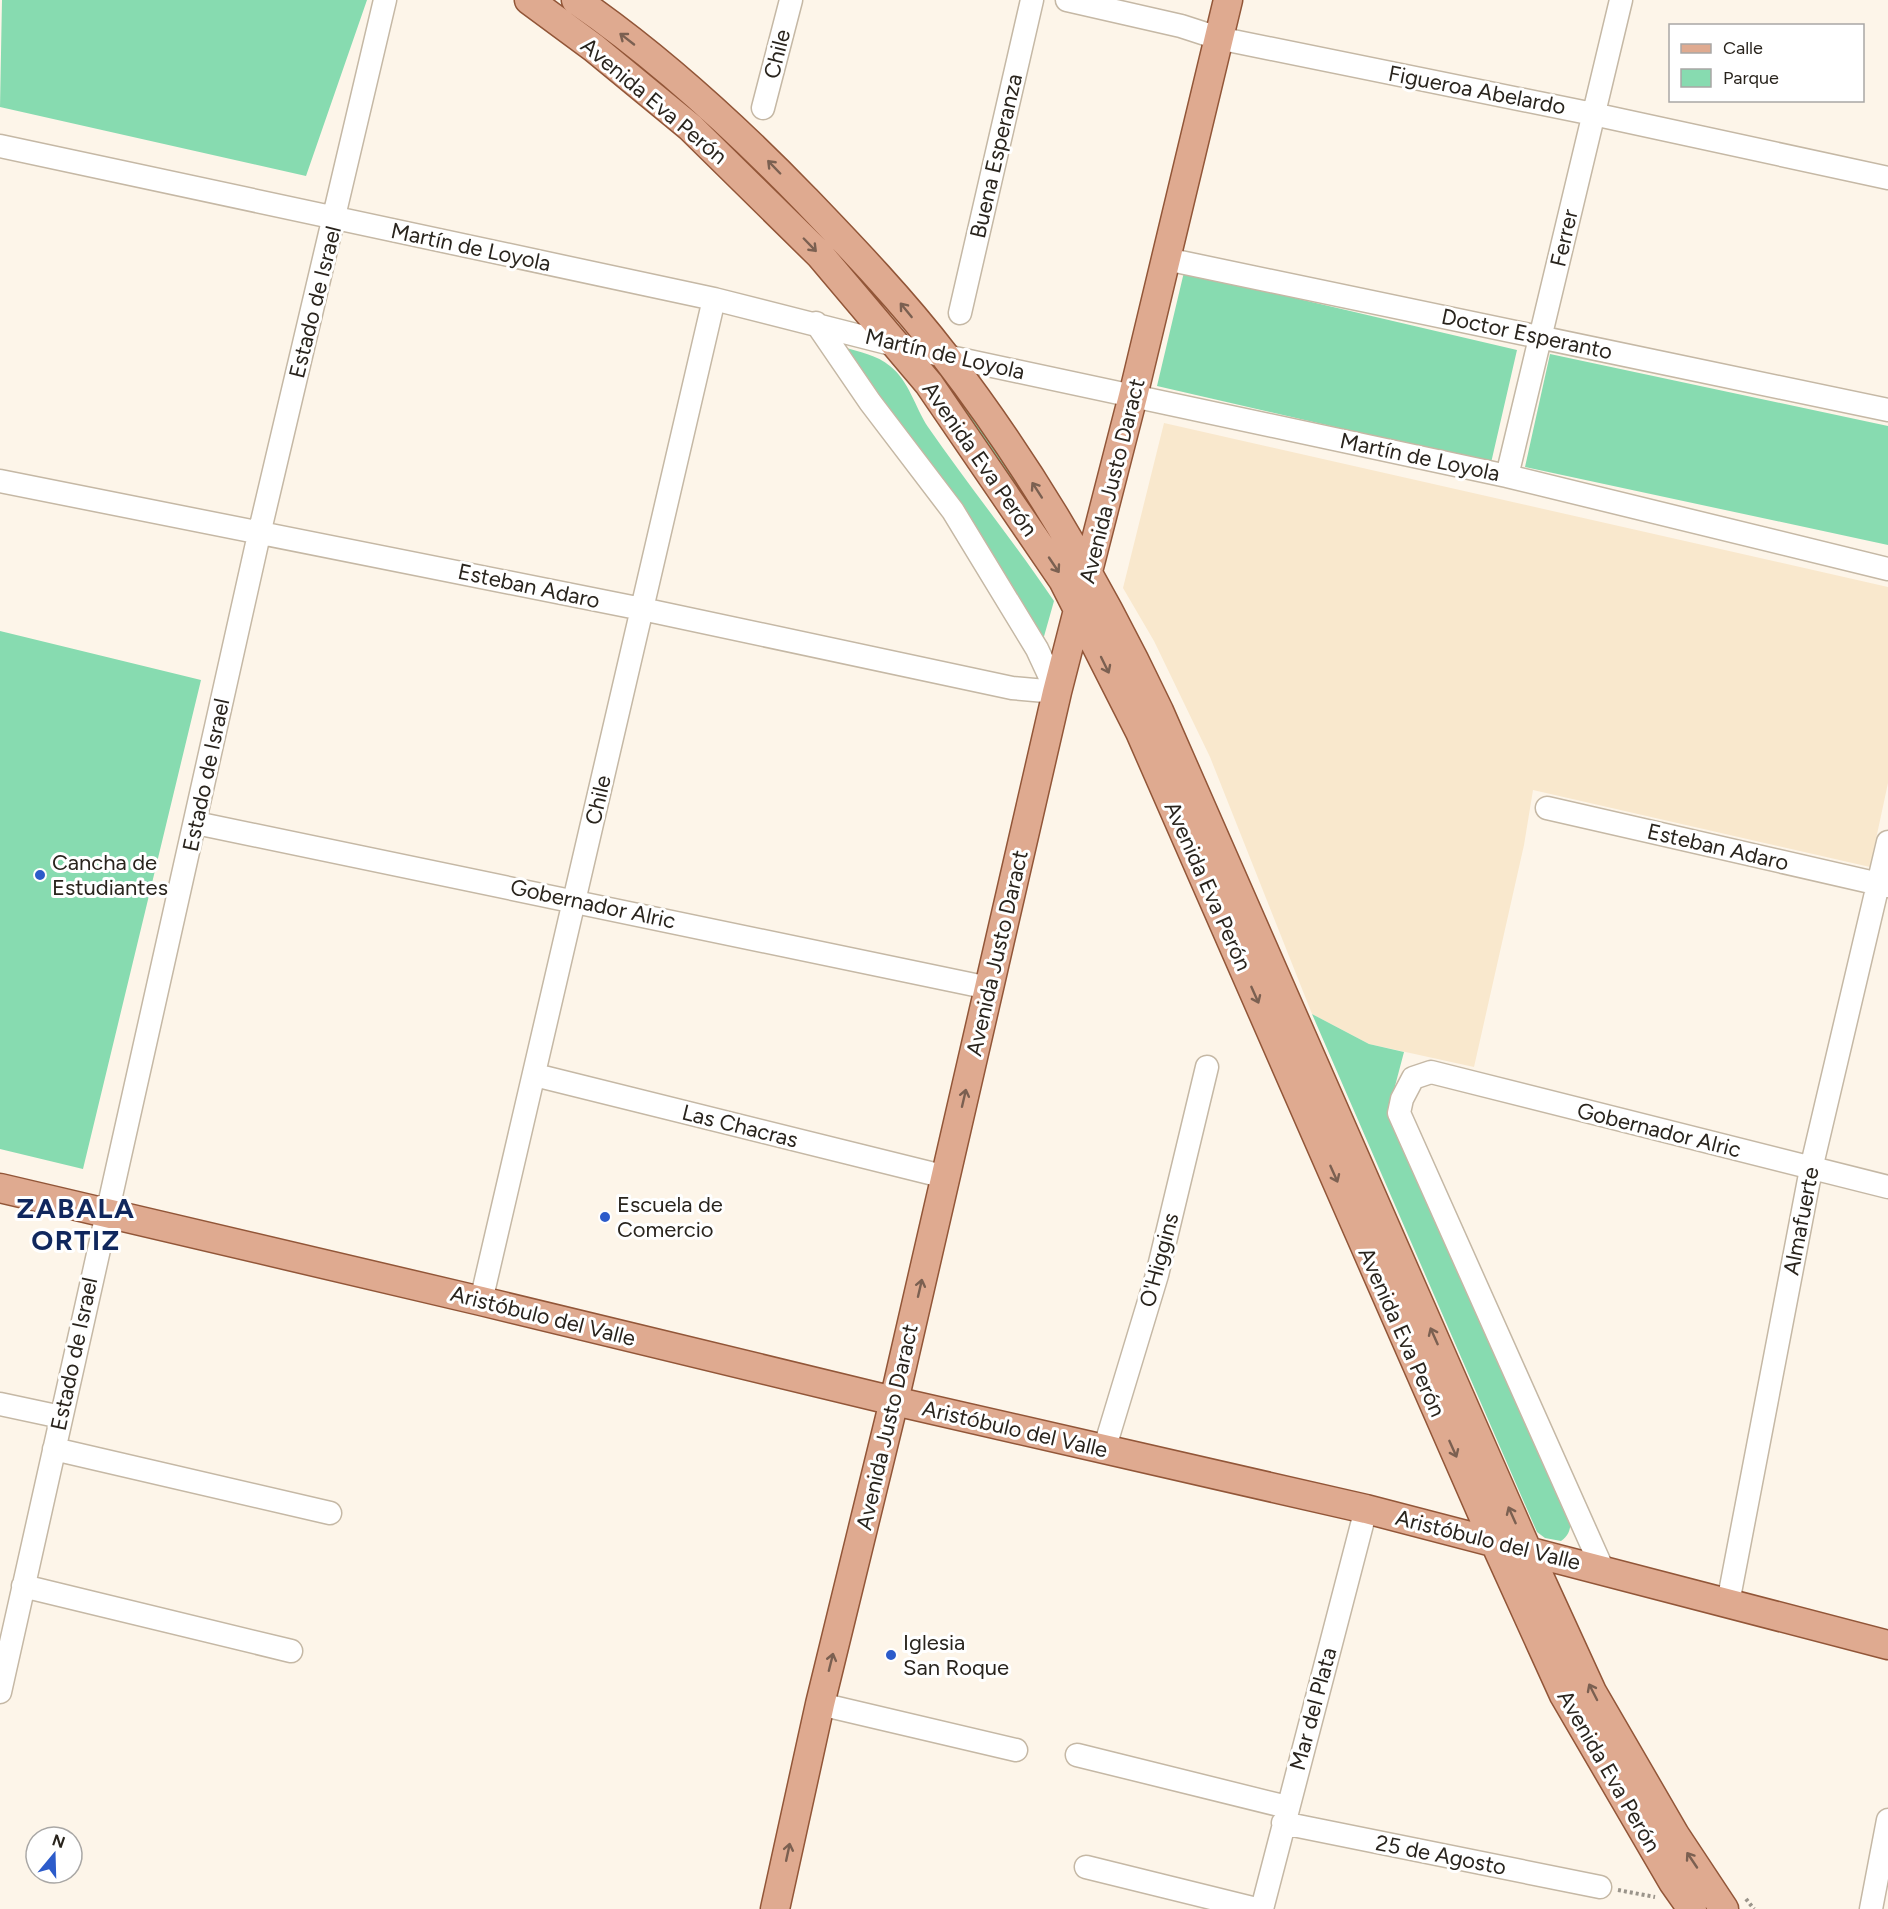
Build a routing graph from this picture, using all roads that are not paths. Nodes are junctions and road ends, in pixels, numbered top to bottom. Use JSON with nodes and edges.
{"nodes":[{"id":1,"x":385,"y":0,"type":"edge"},
{"id":2,"x":529,"y":0,"type":"edge"},
{"id":3,"x":576,"y":0,"type":"edge"},
{"id":4,"x":791,"y":0,"type":"edge"},
{"id":5,"x":1032,"y":0,"type":"edge"},
{"id":6,"x":1067,"y":0,"type":"edge"},
{"id":7,"x":1228,"y":0,"type":"edge"},
{"id":8,"x":1621,"y":0,"type":"edge"},
{"id":9,"x":1218,"y":38,"type":"junction"},
{"id":10,"x":763,"y":108,"type":"dead end"},
{"id":11,"x":1593,"y":114,"type":"junction"},
{"id":12,"x":0,"y":146,"type":"edge"},
{"id":13,"x":1888,"y":178,"type":"edge"},
{"id":14,"x":336,"y":217,"type":"junction"},
{"id":15,"x":1166,"y":259,"type":"junction"},
{"id":16,"x":714,"y":299,"type":"junction"},
{"id":17,"x":960,"y":313,"type":"dead end"},
{"id":18,"x":816,"y":323,"type":"junction"},
{"id":19,"x":1542,"y":337,"type":"junction"},
{"id":20,"x":899,"y":346,"type":"junction"},
{"id":21,"x":944,"y":355,"type":"junction"},
{"id":22,"x":1133,"y":396,"type":"junction"},
{"id":23,"x":1888,"y":410,"type":"edge"},
{"id":24,"x":1507,"y":476,"type":"junction"},
{"id":25,"x":0,"y":480,"type":"edge"},
{"id":26,"x":260,"y":530,"type":"junction"},
{"id":27,"x":1888,"y":569,"type":"edge"},
{"id":28,"x":1088,"y":576,"type":"junction"},
{"id":29,"x":642,"y":609,"type":"junction"},
{"id":30,"x":1079,"y":612,"type":"junction"},
{"id":31,"x":1057,"y":692,"type":"junction"},
{"id":32,"x":1547,"y":808,"type":"dead end"},
{"id":33,"x":196,"y":823,"type":"junction"},
{"id":34,"x":1888,"y":842,"type":"edge"},
{"id":35,"x":1883,"y":885,"type":"edge"},
{"id":36,"x":576,"y":900,"type":"junction"},
{"id":37,"x":989,"y":988,"type":"junction"},
{"id":38,"x":1207,"y":1067,"type":"dead end"},
{"id":39,"x":535,"y":1075,"type":"junction"},
{"id":40,"x":1811,"y":1169,"type":"junction"},
{"id":41,"x":946,"y":1177,"type":"junction"},
{"id":42,"x":1888,"y":1186,"type":"edge"},
{"id":43,"x":0,"y":1188,"type":"edge"},
{"id":44,"x":105,"y":1214,"type":"junction"},
{"id":45,"x":481,"y":1300,"type":"junction"},
{"id":46,"x":894,"y":1401,"type":"junction"},
{"id":47,"x":0,"y":1404,"type":"edge"},
{"id":48,"x":60,"y":1417,"type":"junction"},
{"id":49,"x":54,"y":1449,"type":"junction"},
{"id":50,"x":1104,"y":1450,"type":"junction"},
{"id":51,"x":1366,"y":1509,"type":"junction"},
{"id":52,"x":330,"y":1513,"type":"dead end"},
{"id":53,"x":1495,"y":1543,"type":"junction"},
{"id":54,"x":1527,"y":1550,"type":"junction"},
{"id":55,"x":1603,"y":1570,"type":"junction"},
{"id":56,"x":23,"y":1586,"type":"junction"},
{"id":57,"x":1728,"y":1604,"type":"junction"},
{"id":58,"x":1888,"y":1645,"type":"edge"},
{"id":59,"x":291,"y":1651,"type":"dead end"},
{"id":60,"x":0,"y":1692,"type":"edge"},
{"id":61,"x":820,"y":1704,"type":"junction"},
{"id":62,"x":1016,"y":1750,"type":"dead end"},
{"id":63,"x":1077,"y":1755,"type":"dead end"},
{"id":64,"x":1285,"y":1815,"type":"junction"},
{"id":65,"x":1888,"y":1820,"type":"edge"},
{"id":66,"x":1086,"y":1866,"type":"dead end"},
{"id":67,"x":1600,"y":1887,"type":"road end"},
{"id":68,"x":775,"y":1909,"type":"edge"},
{"id":69,"x":1256,"y":1909,"type":"edge"},
{"id":70,"x":1262,"y":1909,"type":"edge"},
{"id":71,"x":1692,"y":1909,"type":"edge"},
{"id":72,"x":1724,"y":1909,"type":"edge"},
{"id":73,"x":1870,"y":1909,"type":"edge"}],
"edges":[{"from":1,"to":14,"type":"street","name":"Estado de Israel"},
{"from":2,"to":20,"type":"main road","name":"Avenida Eva Perón","one_way":true},
{"from":21,"to":3,"type":"main road","name":"Avenida Eva Perón","one_way":true},
{"from":4,"to":10,"type":"street","name":"Chile"},
{"from":5,"to":17,"type":"street","name":"Buena Esperanza"},
{"from":6,"to":9,"type":"street","name":"Figueroa Abelardo"},
{"from":7,"to":9,"type":"main road","name":"Avenida Justo Daract"},
{"from":8,"to":11,"type":"street","name":"Ferrer"},
{"from":9,"to":11,"type":"street","name":"Figueroa Abelardo"},
{"from":9,"to":15,"type":"main road","name":"Avenida Justo Daract"},
{"from":11,"to":13,"type":"street","name":"Figueroa Abelardo"},
{"from":11,"to":19,"type":"street","name":"Ferrer"},
{"from":12,"to":14,"type":"street","name":"Martín de Loyola"},
{"from":14,"to":16,"type":"street","name":"Martín de Loyola"},
{"from":14,"to":26,"type":"street","name":"Estado de Israel"},
{"from":15,"to":19,"type":"street","name":"Doctor Esperanto"},
{"from":15,"to":22,"type":"main road","name":"Avenida Justo Daract"},
{"from":16,"to":18,"type":"street","name":"Martín de Loyola"},
{"from":16,"to":29,"type":"street","name":"Chile"},
{"from":18,"to":20,"type":"street","name":"Martín de Loyola"},
{"from":18,"to":31,"type":"street"},
{"from":19,"to":23,"type":"street","name":"Doctor Esperanto"},
{"from":19,"to":24,"type":"street","name":"Ferrer"},
{"from":20,"to":21,"type":"street","name":"Martín de Loyola"},
{"from":20,"to":30,"type":"main road","name":"Avenida Eva Perón","one_way":true},
{"from":21,"to":22,"type":"street","name":"Martín de Loyola"},
{"from":28,"to":21,"type":"main road","name":"Avenida Eva Perón","one_way":true},
{"from":22,"to":24,"type":"street","name":"Martín de Loyola"},
{"from":22,"to":28,"type":"main road","name":"Avenida Justo Daract"},
{"from":24,"to":27,"type":"street","name":"Martín de Loyola"},
{"from":25,"to":26,"type":"street","name":"Esteban Adaro"},
{"from":26,"to":29,"type":"street","name":"Esteban Adaro"},
{"from":26,"to":33,"type":"street","name":"Estado de Israel"},
{"from":28,"to":30,"type":"main road","name":"Avenida Justo Daract"},
{"from":54,"to":28,"type":"main road","name":"Avenida Eva Perón","one_way":true},
{"from":29,"to":31,"type":"street","name":"Esteban Adaro"},
{"from":29,"to":36,"type":"street","name":"Chile"},
{"from":30,"to":31,"type":"main road","name":"Avenida Justo Daract"},
{"from":30,"to":53,"type":"main road","name":"Avenida Eva Perón","one_way":true},
{"from":31,"to":37,"type":"main road","name":"Avenida Justo Daract"},
{"from":32,"to":35,"type":"street","name":"Esteban Adaro"},
{"from":33,"to":36,"type":"street","name":"Gobernador Alric"},
{"from":33,"to":44,"type":"street","name":"Estado de Israel"},
{"from":34,"to":35,"type":"street","name":"Almafuerte"},
{"from":35,"to":40,"type":"street","name":"Almafuerte"},
{"from":36,"to":37,"type":"street","name":"Gobernador Alric"},
{"from":36,"to":39,"type":"street","name":"Chile"},
{"from":41,"to":37,"type":"main road","name":"Avenida Justo Daract","one_way":true},
{"from":38,"to":50,"type":"street","name":"O'Higgins"},
{"from":39,"to":41,"type":"street","name":"Las Chacras"},
{"from":39,"to":45,"type":"street","name":"Chile"},
{"from":40,"to":42,"type":"street","name":"Gobernador Alric"},
{"from":40,"to":55,"type":"street","name":"Gobernador Alric"},
{"from":40,"to":57,"type":"street","name":"Almafuerte"},
{"from":46,"to":41,"type":"main road","name":"Avenida Justo Daract","one_way":true},
{"from":43,"to":44,"type":"main road","name":"Aristóbulo del Valle"},
{"from":44,"to":45,"type":"main road","name":"Aristóbulo del Valle"},
{"from":44,"to":48,"type":"street","name":"Estado de Israel"},
{"from":45,"to":46,"type":"main road","name":"Aristóbulo del Valle"},
{"from":46,"to":50,"type":"main road","name":"Aristóbulo del Valle"},
{"from":61,"to":46,"type":"main road","name":"Avenida Justo Daract","one_way":true},
{"from":47,"to":48,"type":"street"},
{"from":48,"to":49,"type":"street","name":"Estado de Israel"},
{"from":49,"to":52,"type":"street"},
{"from":49,"to":56,"type":"street","name":"Estado de Israel"},
{"from":50,"to":51,"type":"main road","name":"Aristóbulo del Valle"},
{"from":51,"to":53,"type":"main road","name":"Aristóbulo del Valle"},
{"from":51,"to":64,"type":"street","name":"Mar del Plata"},
{"from":53,"to":54,"type":"main road","name":"Aristóbulo del Valle"},
{"from":53,"to":71,"type":"main road","name":"Avenida Eva Perón"},
{"from":54,"to":55,"type":"main road","name":"Aristóbulo del Valle"},
{"from":72,"to":54,"type":"main road","name":"Avenida Eva Perón","one_way":true},
{"from":55,"to":57,"type":"main road","name":"Aristóbulo del Valle"},
{"from":56,"to":59,"type":"street"},
{"from":56,"to":60,"type":"street","name":"Estado de Israel"},
{"from":57,"to":58,"type":"main road","name":"Aristóbulo del Valle"},
{"from":61,"to":62,"type":"street"},
{"from":68,"to":61,"type":"main road","name":"Avenida Justo Daract","one_way":true},
{"from":63,"to":64,"type":"street","name":"25 de Agosto"},
{"from":64,"to":67,"type":"street","name":"25 de Agosto"},
{"from":64,"to":70,"type":"street","name":"Mar del Plata"},
{"from":65,"to":73,"type":"street"},
{"from":66,"to":69,"type":"street"}]}
